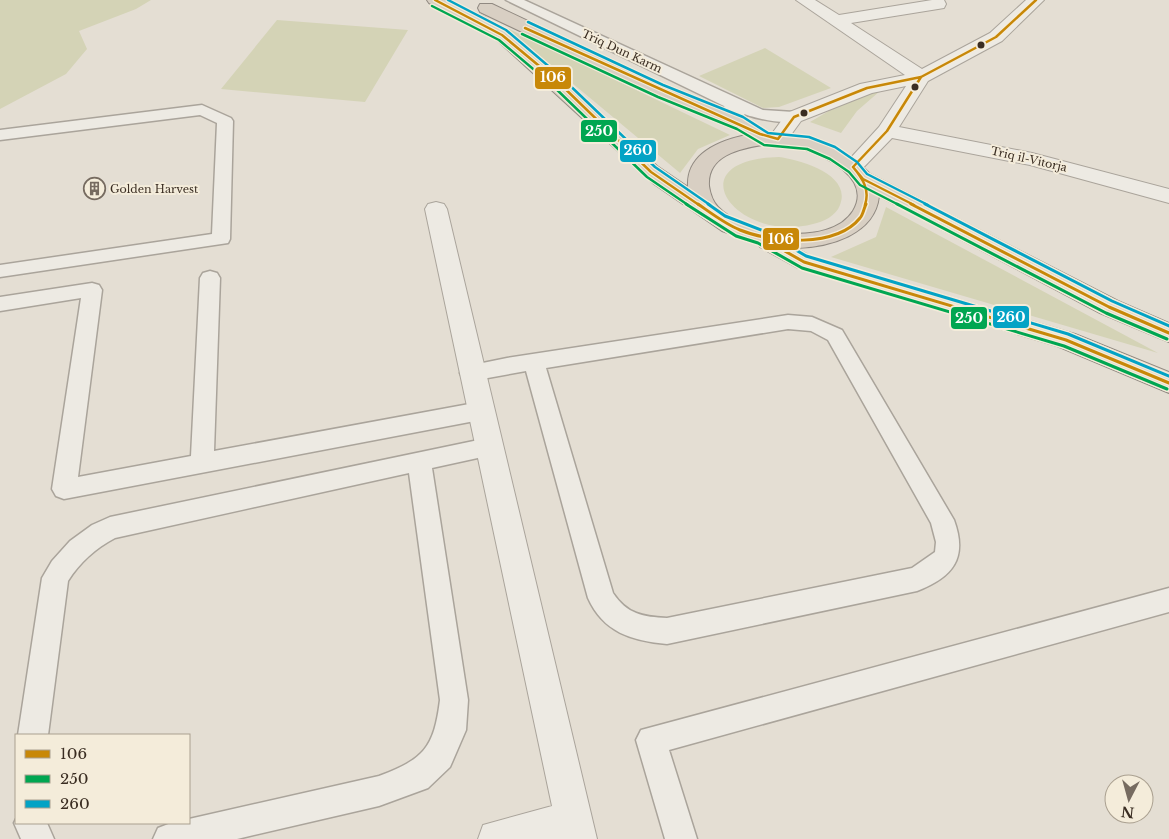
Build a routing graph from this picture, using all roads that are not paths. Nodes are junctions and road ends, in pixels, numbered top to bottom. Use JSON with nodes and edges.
{"nodes":[{"id":1,"x":435,"y":0,"type":"edge"},
{"id":2,"x":472,"y":0,"type":"edge"},
{"id":3,"x":513,"y":0,"type":"edge"},
{"id":4,"x":804,"y":0,"type":"edge"},
{"id":5,"x":1036,"y":0,"type":"edge"},
{"id":6,"x":938,"y":4,"type":"dead end"},
{"id":7,"x":835,"y":21,"type":"junction"},
{"id":8,"x":921,"y":77,"type":"junction"},
{"id":9,"x":731,"y":103,"type":"junction"},
{"id":10,"x":794,"y":117,"type":"junction"},
{"id":11,"x":740,"y":123,"type":"junction"},
{"id":12,"x":887,"y":132,"type":"junction"},
{"id":13,"x":0,"y":135,"type":"edge"},
{"id":14,"x":772,"y":139,"type":"junction"},
{"id":15,"x":858,"y":173,"type":"junction"},
{"id":16,"x":1169,"y":196,"type":"edge"},
{"id":17,"x":436,"y":209,"type":"dead end"},
{"id":18,"x":708,"y":210,"type":"junction"},
{"id":19,"x":761,"y":238,"type":"junction"},
{"id":20,"x":0,"y":271,"type":"edge"},
{"id":21,"x":210,"y":278,"type":"dead end"},
{"id":22,"x":0,"y":304,"type":"edge"},
{"id":23,"x":1169,"y":333,"type":"edge"},
{"id":24,"x":534,"y":362,"type":"junction"},
{"id":25,"x":472,"y":373,"type":"junction"},
{"id":26,"x":1169,"y":383,"type":"edge"},
{"id":27,"x":480,"y":411,"type":"junction"},
{"id":28,"x":488,"y":447,"type":"junction"},
{"id":29,"x":419,"y":462,"type":"junction"},
{"id":30,"x":202,"y":463,"type":"junction"},
{"id":31,"x":1169,"y":600,"type":"edge"},
{"id":32,"x":33,"y":734,"type":"edge"},
{"id":33,"x":30,"y":824,"type":"edge"},
{"id":34,"x":576,"y":829,"type":"edge"},
{"id":35,"x":38,"y":839,"type":"edge"},
{"id":36,"x":169,"y":839,"type":"edge"},
{"id":37,"x":498,"y":839,"type":"edge"},
{"id":38,"x":681,"y":839,"type":"edge"}],
"edges":[{"from":1,"to":18,"type":"highway","name":"Triq Dun Karm"},
{"from":2,"to":11,"type":"highway","name":"Triq Dun Karm"},
{"from":3,"to":9,"type":"lane","name":"Triq Dun Karm"},
{"from":4,"to":7,"type":"street"},
{"from":5,"to":8,"type":"street"},
{"from":6,"to":7,"type":"street"},
{"from":7,"to":8,"type":"street"},
{"from":8,"to":10,"type":"street"},
{"from":8,"to":12,"type":"street"},
{"from":9,"to":10,"type":"lane","name":"Triq Dun Karm"},
{"from":9,"to":11,"type":"lane"},
{"from":10,"to":14,"type":"street"},
{"from":11,"to":14,"type":"highway","name":"Triq Dun Karm"},
{"from":12,"to":15,"type":"street"},
{"from":12,"to":16,"type":"street","name":"Triq il-Vitorja"},
{"from":13,"to":20,"type":"lane"},
{"from":14,"to":15,"type":"highway","name":"Triq Dun Karm"},
{"from":14,"to":18,"type":"highway","name":"Triq Dun Karm"},
{"from":15,"to":19,"type":"highway","name":"Triq Dun Karm"},
{"from":15,"to":23,"type":"highway","name":"Triq Dun Karm"},
{"from":17,"to":25,"type":"street"},
{"from":18,"to":19,"type":"highway","name":"Triq Dun Karm"},
{"from":19,"to":26,"type":"highway","name":"Triq Dun Karm"},
{"from":21,"to":30,"type":"lane"},
{"from":22,"to":30,"type":"lane"},
{"from":24,"to":24,"type":"lane"},
{"from":24,"to":25,"type":"lane"},
{"from":25,"to":27,"type":"street"},
{"from":27,"to":28,"type":"street"},
{"from":27,"to":30,"type":"lane"},
{"from":28,"to":29,"type":"lane"},
{"from":28,"to":34,"type":"street"},
{"from":29,"to":32,"type":"lane"},
{"from":29,"to":36,"type":"lane"},
{"from":31,"to":38,"type":"lane"},
{"from":33,"to":35,"type":"lane"},
{"from":34,"to":37,"type":"street"}]}
